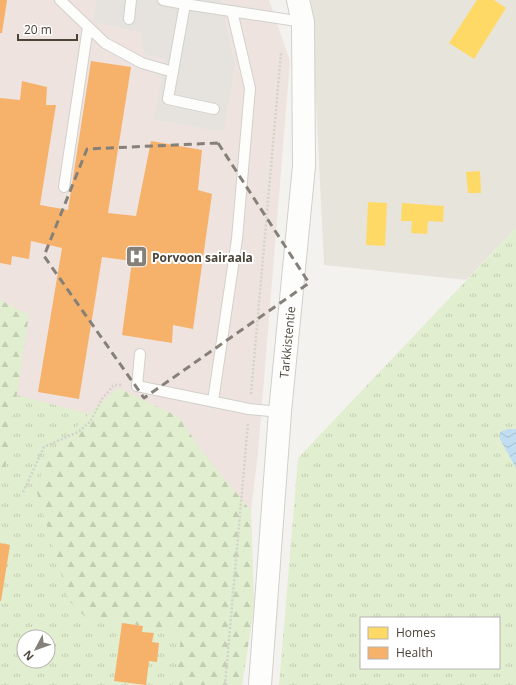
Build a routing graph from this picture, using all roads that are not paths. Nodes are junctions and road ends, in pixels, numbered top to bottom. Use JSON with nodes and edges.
{"nodes":[{"id":1,"x":60,"y":0,"type":"edge"},
{"id":2,"x":131,"y":0,"type":"edge"},
{"id":3,"x":163,"y":0,"type":"edge"},
{"id":4,"x":298,"y":0,"type":"edge"},
{"id":5,"x":185,"y":2,"type":"edge"},
{"id":6,"x":232,"y":11,"type":"junction"},
{"id":7,"x":128,"y":19,"type":"dead end"},
{"id":8,"x":303,"y":22,"type":"junction"},
{"id":9,"x":88,"y":27,"type":"junction"},
{"id":10,"x":173,"y":72,"type":"junction"},
{"id":11,"x":214,"y":109,"type":"dead end"},
{"id":12,"x":64,"y":187,"type":"dead end"},
{"id":13,"x":140,"y":354,"type":"dead end"},
{"id":14,"x":213,"y":402,"type":"junction"},
{"id":15,"x":280,"y":412,"type":"junction"},
{"id":16,"x":260,"y":685,"type":"edge"}],
"edges":[{"from":1,"to":9,"type":"lane"},
{"from":2,"to":7,"type":"lane"},
{"from":3,"to":5,"type":"lane"},
{"from":4,"to":8,"type":"street","name":"Tarkkistentie"},
{"from":5,"to":6,"type":"lane"},
{"from":5,"to":10,"type":"lane"},
{"from":6,"to":8,"type":"lane"},
{"from":6,"to":14,"type":"lane"},
{"from":8,"to":15,"type":"street","name":"Tarkkistentie"},
{"from":9,"to":10,"type":"lane"},
{"from":9,"to":12,"type":"lane"},
{"from":10,"to":11,"type":"lane"},
{"from":13,"to":14,"type":"lane"},
{"from":14,"to":15,"type":"lane"},
{"from":15,"to":16,"type":"street","name":"Tarkkistentie"}]}
